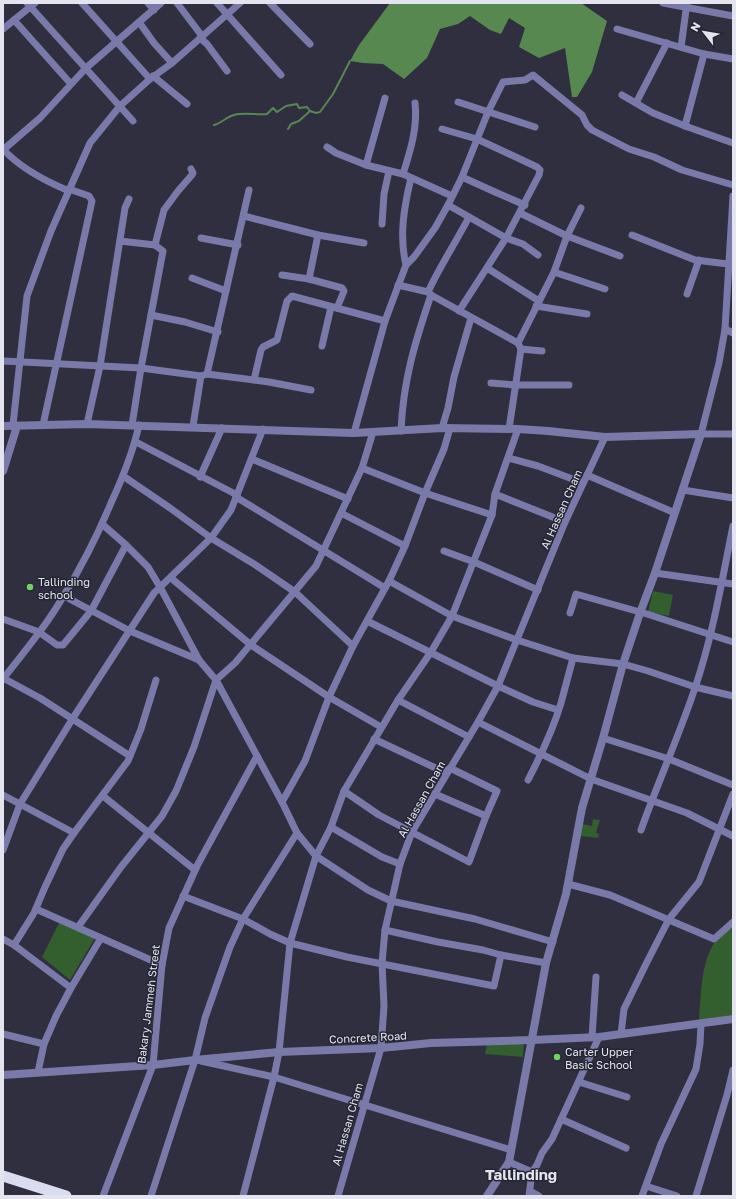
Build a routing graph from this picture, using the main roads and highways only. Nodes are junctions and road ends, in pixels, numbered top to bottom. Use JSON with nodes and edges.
{"nodes":[{"id":1,"x":3,"y":1176,"type":"edge"},
{"id":2,"x":3,"y":1183,"type":"edge"},
{"id":3,"x":45,"y":1196,"type":"edge"},
{"id":4,"x":66,"y":1196,"type":"edge"}],
"edges":[{"from":1,"to":4,"type":"highway"},
{"from":2,"to":3,"type":"highway"}]}
